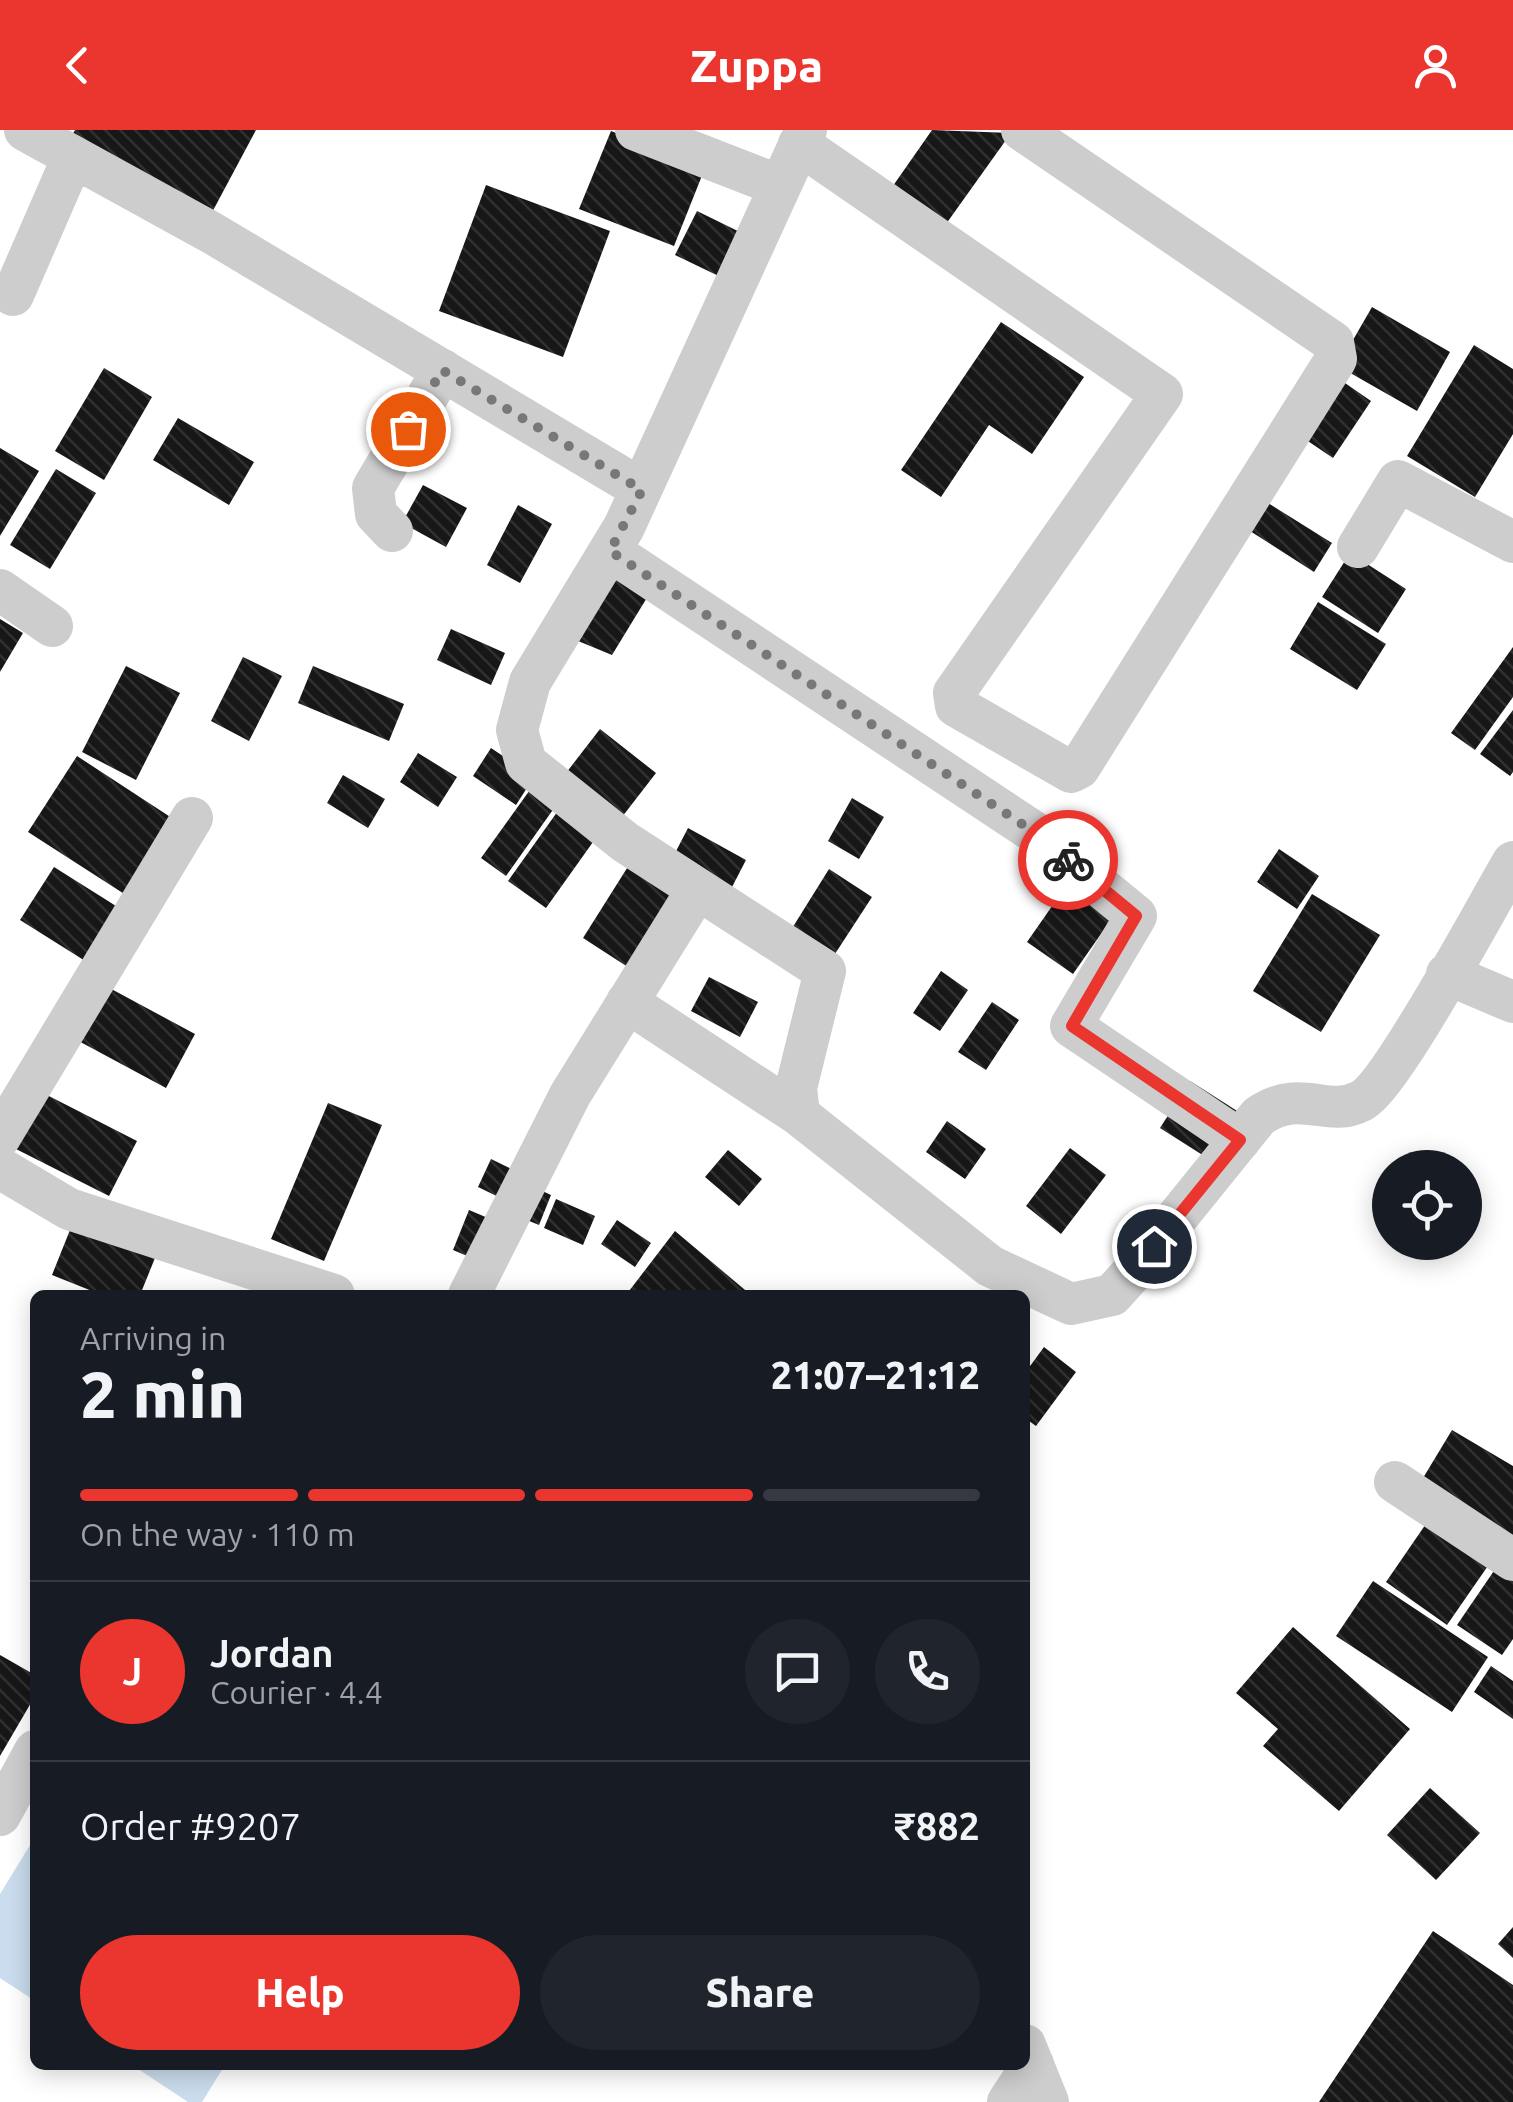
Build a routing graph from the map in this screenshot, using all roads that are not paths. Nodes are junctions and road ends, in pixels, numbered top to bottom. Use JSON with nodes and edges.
{"nodes":[{"id":1,"x":25,"y":130,"type":"edge"},
{"id":2,"x":636,"y":130,"type":"edge"},
{"id":3,"x":1022,"y":130,"type":"edge"},
{"id":4,"x":803,"y":137,"type":"edge"},
{"id":5,"x":73,"y":156,"type":"junction"},
{"id":6,"x":780,"y":186,"type":"junction"},
{"id":7,"x":12,"y":295,"type":"dead end"},
{"id":8,"x":442,"y":370,"type":"junction"},
{"id":9,"x":642,"y":490,"type":"junction"},
{"id":10,"x":392,"y":531,"type":"dead end"},
{"id":11,"x":1513,"y":542,"type":"edge"},
{"id":12,"x":1358,"y":547,"type":"dead end"},
{"id":13,"x":610,"y":551,"type":"junction"},
{"id":14,"x":0,"y":590,"type":"edge"},
{"id":15,"x":52,"y":626,"type":"dead end"},
{"id":16,"x":192,"y":818,"type":"dead end"},
{"id":17,"x":1513,"y":862,"type":"edge"},
{"id":18,"x":697,"y":890,"type":"junction"},
{"id":19,"x":1447,"y":974,"type":"junction"},
{"id":20,"x":628,"y":1002,"type":"junction"},
{"id":21,"x":1513,"y":1002,"type":"edge"},
{"id":22,"x":799,"y":1114,"type":"junction"},
{"id":23,"x":0,"y":1137,"type":"edge"},
{"id":24,"x":1240,"y":1140,"type":"junction"},
{"id":25,"x":0,"y":1168,"type":"edge"},
{"id":26,"x":981,"y":1280,"type":"edge"},
{"id":27,"x":260,"y":1283,"type":"edge"},
{"id":28,"x":303,"y":1290,"type":"edge"},
{"id":29,"x":471,"y":1290,"type":"edge"},
{"id":30,"x":1018,"y":1290,"type":"edge"},
{"id":31,"x":1030,"y":1293,"type":"edge"},
{"id":32,"x":1395,"y":1482,"type":"dead end"},
{"id":33,"x":1513,"y":1560,"type":"edge"},
{"id":34,"x":30,"y":1760,"type":"edge"},
{"id":35,"x":0,"y":1815,"type":"edge"},
{"id":36,"x":1035,"y":2070,"type":"edge"},
{"id":37,"x":1008,"y":2102,"type":"edge"}],
"edges":[{"from":1,"to":5,"type":"street"},
{"from":2,"to":6,"type":"street"},
{"from":3,"to":4,"type":"street"},
{"from":4,"to":6,"type":"street"},
{"from":5,"to":7,"type":"street"},
{"from":5,"to":8,"type":"street"},
{"from":6,"to":9,"type":"street"},
{"from":8,"to":9,"type":"street"},
{"from":8,"to":10,"type":"street"},
{"from":9,"to":13,"type":"street"},
{"from":11,"to":12,"type":"street"},
{"from":13,"to":18,"type":"street"},
{"from":13,"to":24,"type":"street"},
{"from":14,"to":15,"type":"street"},
{"from":16,"to":23,"type":"street"},
{"from":17,"to":19,"type":"street"},
{"from":18,"to":20,"type":"street"},
{"from":18,"to":22,"type":"street"},
{"from":19,"to":21,"type":"street"},
{"from":19,"to":24,"type":"street"},
{"from":20,"to":22,"type":"street"},
{"from":20,"to":29,"type":"street"},
{"from":22,"to":26,"type":"street"},
{"from":24,"to":31,"type":"street"},
{"from":25,"to":27,"type":"street"},
{"from":26,"to":30,"type":"street"},
{"from":27,"to":28,"type":"street"},
{"from":32,"to":33,"type":"street"},
{"from":34,"to":35,"type":"street"},
{"from":36,"to":37,"type":"street"}]}
